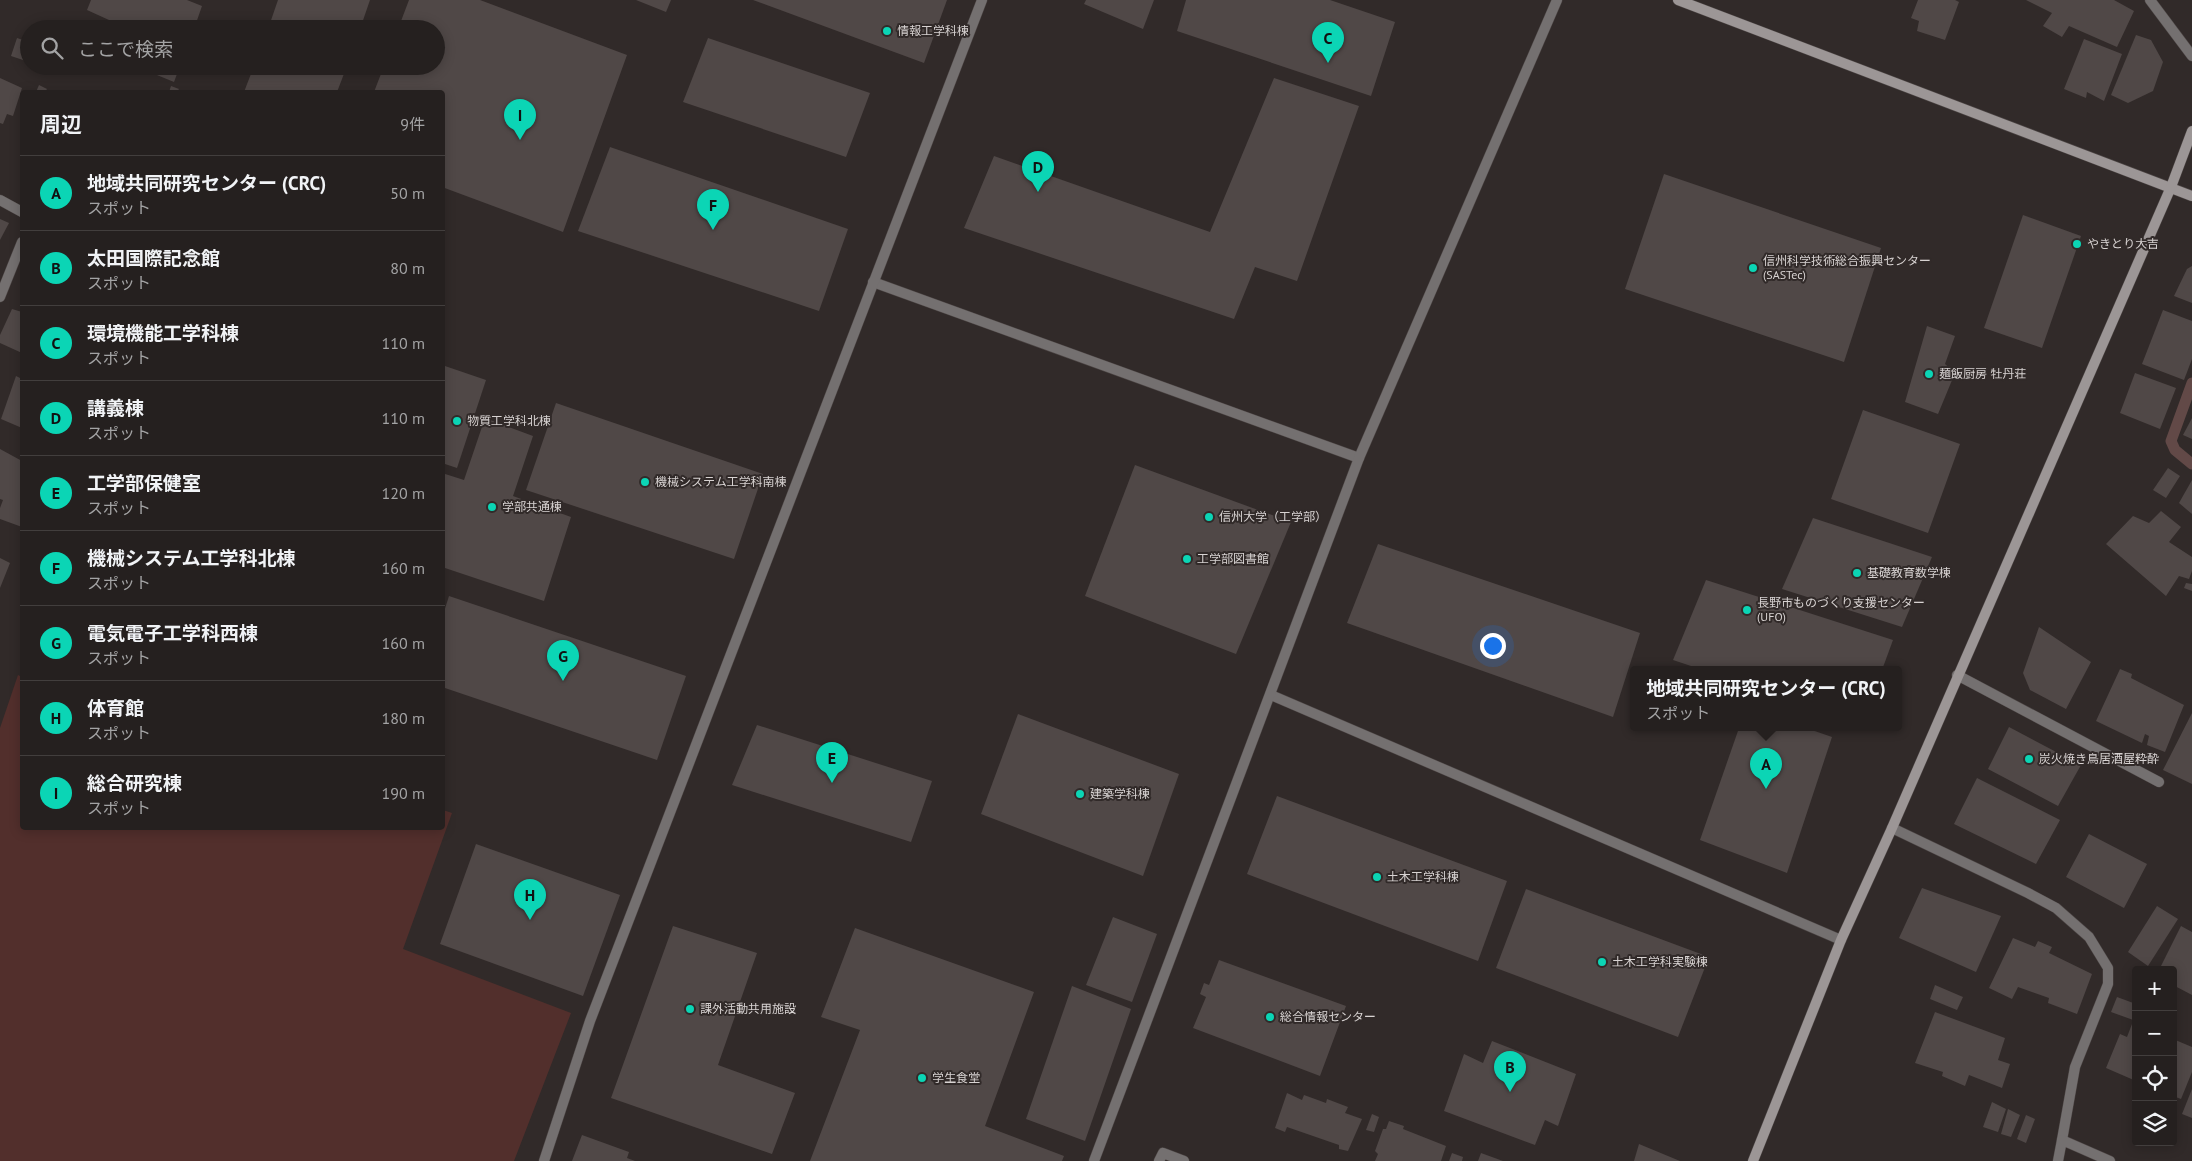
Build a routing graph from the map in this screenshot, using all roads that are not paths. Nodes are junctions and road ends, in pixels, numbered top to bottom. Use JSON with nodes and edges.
{"nodes":[{"id":1,"x":982,"y":0,"type":"edge"},
{"id":2,"x":1557,"y":0,"type":"edge"},
{"id":3,"x":1678,"y":0,"type":"edge"},
{"id":4,"x":2150,"y":0,"type":"edge"},
{"id":5,"x":2192,"y":56,"type":"edge"},
{"id":6,"x":2192,"y":131,"type":"edge"},
{"id":7,"x":2171,"y":187,"type":"junction"},
{"id":8,"x":2192,"y":196,"type":"edge"},
{"id":9,"x":0,"y":200,"type":"edge"},
{"id":10,"x":20,"y":211,"type":"edge"},
{"id":11,"x":20,"y":247,"type":"edge"},
{"id":12,"x":874,"y":282,"type":"junction"},
{"id":13,"x":0,"y":297,"type":"edge"},
{"id":14,"x":1358,"y":458,"type":"junction"},
{"id":15,"x":1957,"y":675,"type":"junction"},
{"id":16,"x":1271,"y":695,"type":"junction"},
{"id":17,"x":2159,"y":782,"type":"dead end"},
{"id":18,"x":1892,"y":828,"type":"junction"},
{"id":19,"x":1841,"y":940,"type":"junction"},
{"id":20,"x":2062,"y":1140,"type":"junction"},
{"id":21,"x":544,"y":1161,"type":"edge"},
{"id":22,"x":1094,"y":1161,"type":"edge"},
{"id":23,"x":1159,"y":1161,"type":"edge"},
{"id":24,"x":1184,"y":1161,"type":"edge"},
{"id":25,"x":1753,"y":1161,"type":"edge"},
{"id":26,"x":2058,"y":1161,"type":"edge"},
{"id":27,"x":2110,"y":1161,"type":"edge"}],
"edges":[{"from":1,"to":12,"type":"street"},
{"from":2,"to":14,"type":"street"},
{"from":3,"to":7,"type":"street"},
{"from":4,"to":5,"type":"street"},
{"from":6,"to":7,"type":"street"},
{"from":7,"to":8,"type":"street"},
{"from":7,"to":15,"type":"street"},
{"from":9,"to":10,"type":"street"},
{"from":11,"to":13,"type":"street"},
{"from":12,"to":14,"type":"street"},
{"from":12,"to":21,"type":"street"},
{"from":14,"to":16,"type":"street"},
{"from":15,"to":17,"type":"street"},
{"from":15,"to":18,"type":"street"},
{"from":16,"to":19,"type":"street"},
{"from":16,"to":22,"type":"street"},
{"from":18,"to":19,"type":"street"},
{"from":18,"to":20,"type":"street"},
{"from":19,"to":25,"type":"street"},
{"from":20,"to":26,"type":"street"},
{"from":20,"to":27,"type":"street"},
{"from":23,"to":24,"type":"street"}]}
